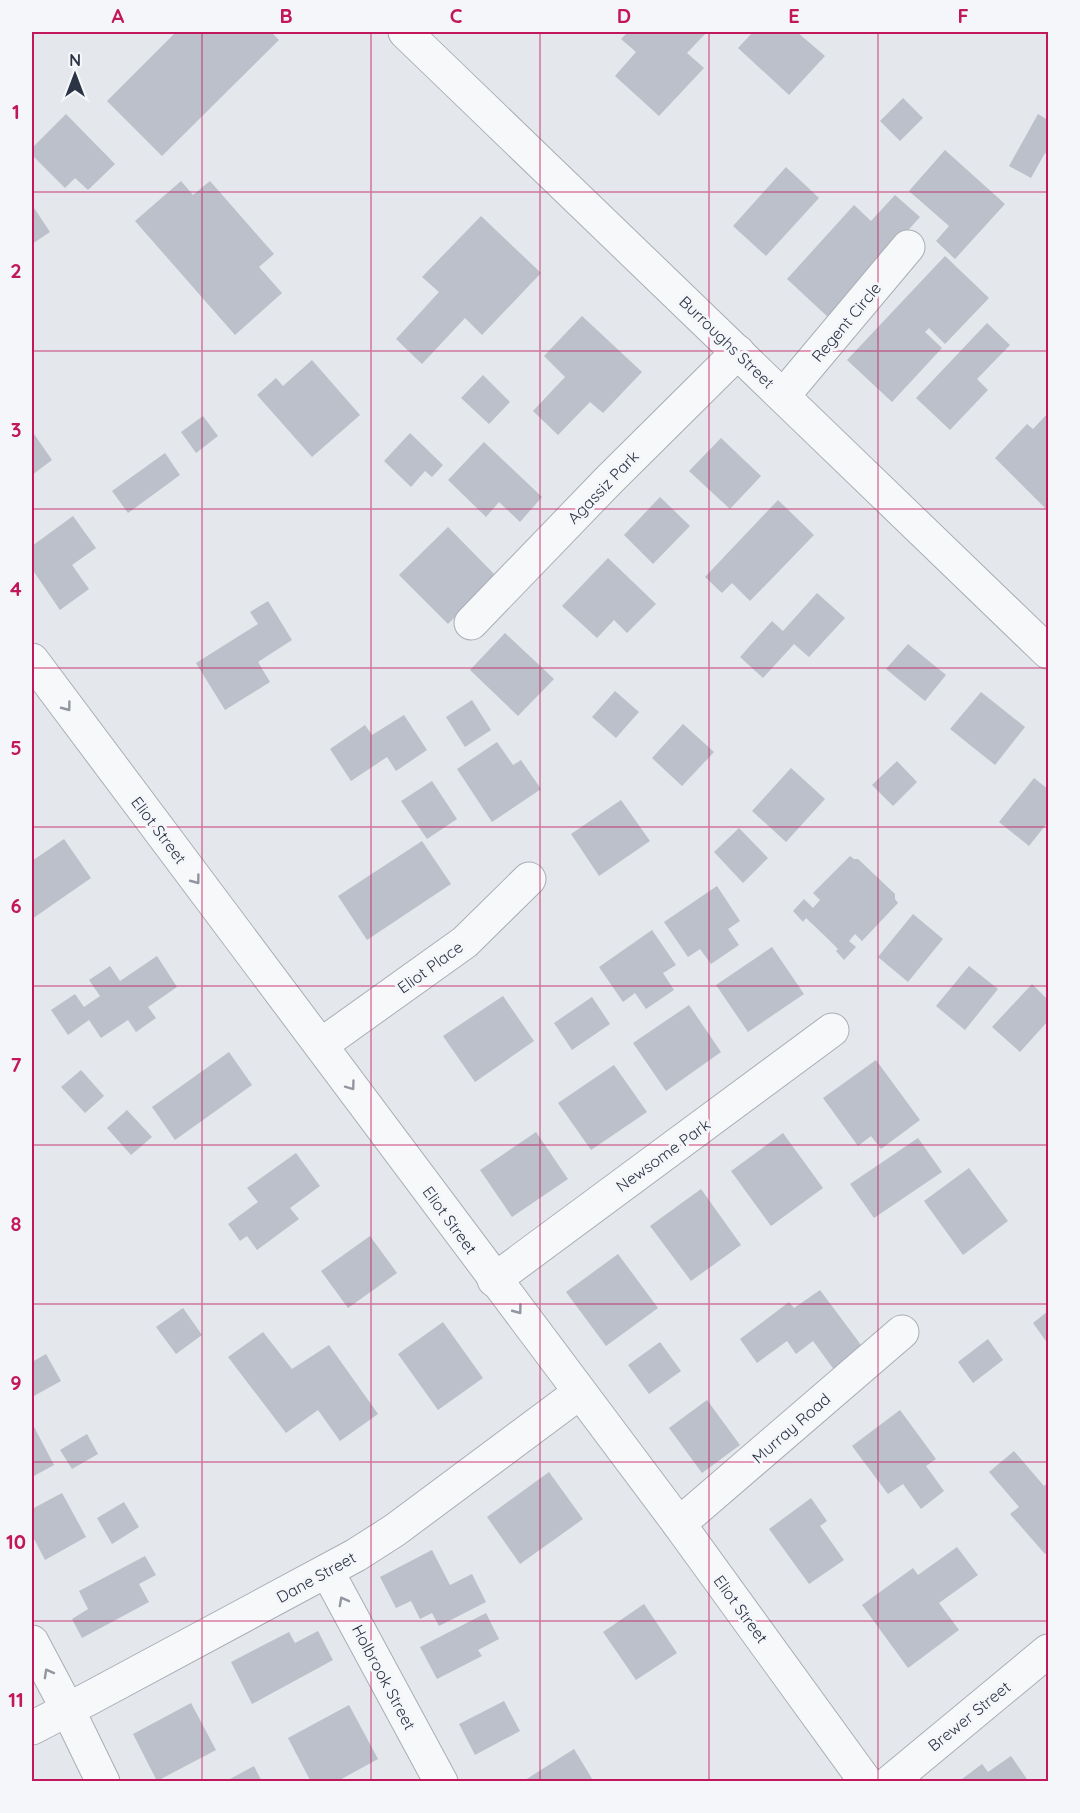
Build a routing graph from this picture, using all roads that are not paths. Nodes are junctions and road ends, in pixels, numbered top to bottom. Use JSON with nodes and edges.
{"nodes":[{"id":1,"x":405,"y":32,"type":"edge"},
{"id":2,"x":908,"y":247,"type":"dead end"},
{"id":3,"x":738,"y":352,"type":"junction"},
{"id":4,"x":783,"y":396,"type":"junction"},
{"id":5,"x":471,"y":623,"type":"dead end"},
{"id":6,"x":1048,"y":652,"type":"edge"},
{"id":7,"x":32,"y":660,"type":"edge"},
{"id":8,"x":529,"y":879,"type":"dead end"},
{"id":9,"x":832,"y":1030,"type":"dead end"},
{"id":10,"x":321,"y":1046,"type":"junction"},
{"id":11,"x":494,"y":1280,"type":"junction"},
{"id":12,"x":902,"y":1332,"type":"dead end"},
{"id":13,"x":579,"y":1393,"type":"junction"},
{"id":14,"x":679,"y":1524,"type":"junction"},
{"id":15,"x":327,"y":1571,"type":"junction"},
{"id":16,"x":32,"y":1642,"type":"edge"},
{"id":17,"x":1048,"y":1651,"type":"edge"},
{"id":18,"x":68,"y":1710,"type":"junction"},
{"id":19,"x":32,"y":1728,"type":"edge"},
{"id":20,"x":103,"y":1782,"type":"edge"},
{"id":21,"x":441,"y":1782,"type":"edge"},
{"id":22,"x":866,"y":1782,"type":"edge"},
{"id":23,"x":890,"y":1782,"type":"edge"}],
"edges":[{"from":1,"to":3,"type":"street","name":"Burroughs Street"},
{"from":2,"to":4,"type":"street","name":"Regent Circle"},
{"from":3,"to":4,"type":"street","name":"Burroughs Street"},
{"from":3,"to":5,"type":"street","name":"Agassiz Park"},
{"from":4,"to":6,"type":"street","name":"Burroughs Street"},
{"from":7,"to":10,"type":"street","name":"Eliot Street","one_way":true},
{"from":8,"to":10,"type":"street","name":"Eliot Place"},
{"from":9,"to":11,"type":"street","name":"Newsome Park"},
{"from":10,"to":11,"type":"street","name":"Eliot Street","one_way":true},
{"from":11,"to":13,"type":"street","name":"Eliot Street","one_way":true},
{"from":12,"to":14,"type":"street","name":"Murray Road"},
{"from":13,"to":14,"type":"street","name":"Eliot Street"},
{"from":13,"to":15,"type":"street","name":"Dane Street"},
{"from":14,"to":22,"type":"street","name":"Eliot Street"},
{"from":15,"to":18,"type":"street","name":"Dane Street"},
{"from":21,"to":15,"type":"street","name":"Holbrook Street","one_way":true},
{"from":18,"to":16,"type":"street","one_way":true},
{"from":17,"to":23,"type":"street","name":"Brewer Street"},
{"from":18,"to":19,"type":"street","name":"Dane Street"},
{"from":18,"to":20,"type":"street"}]}
